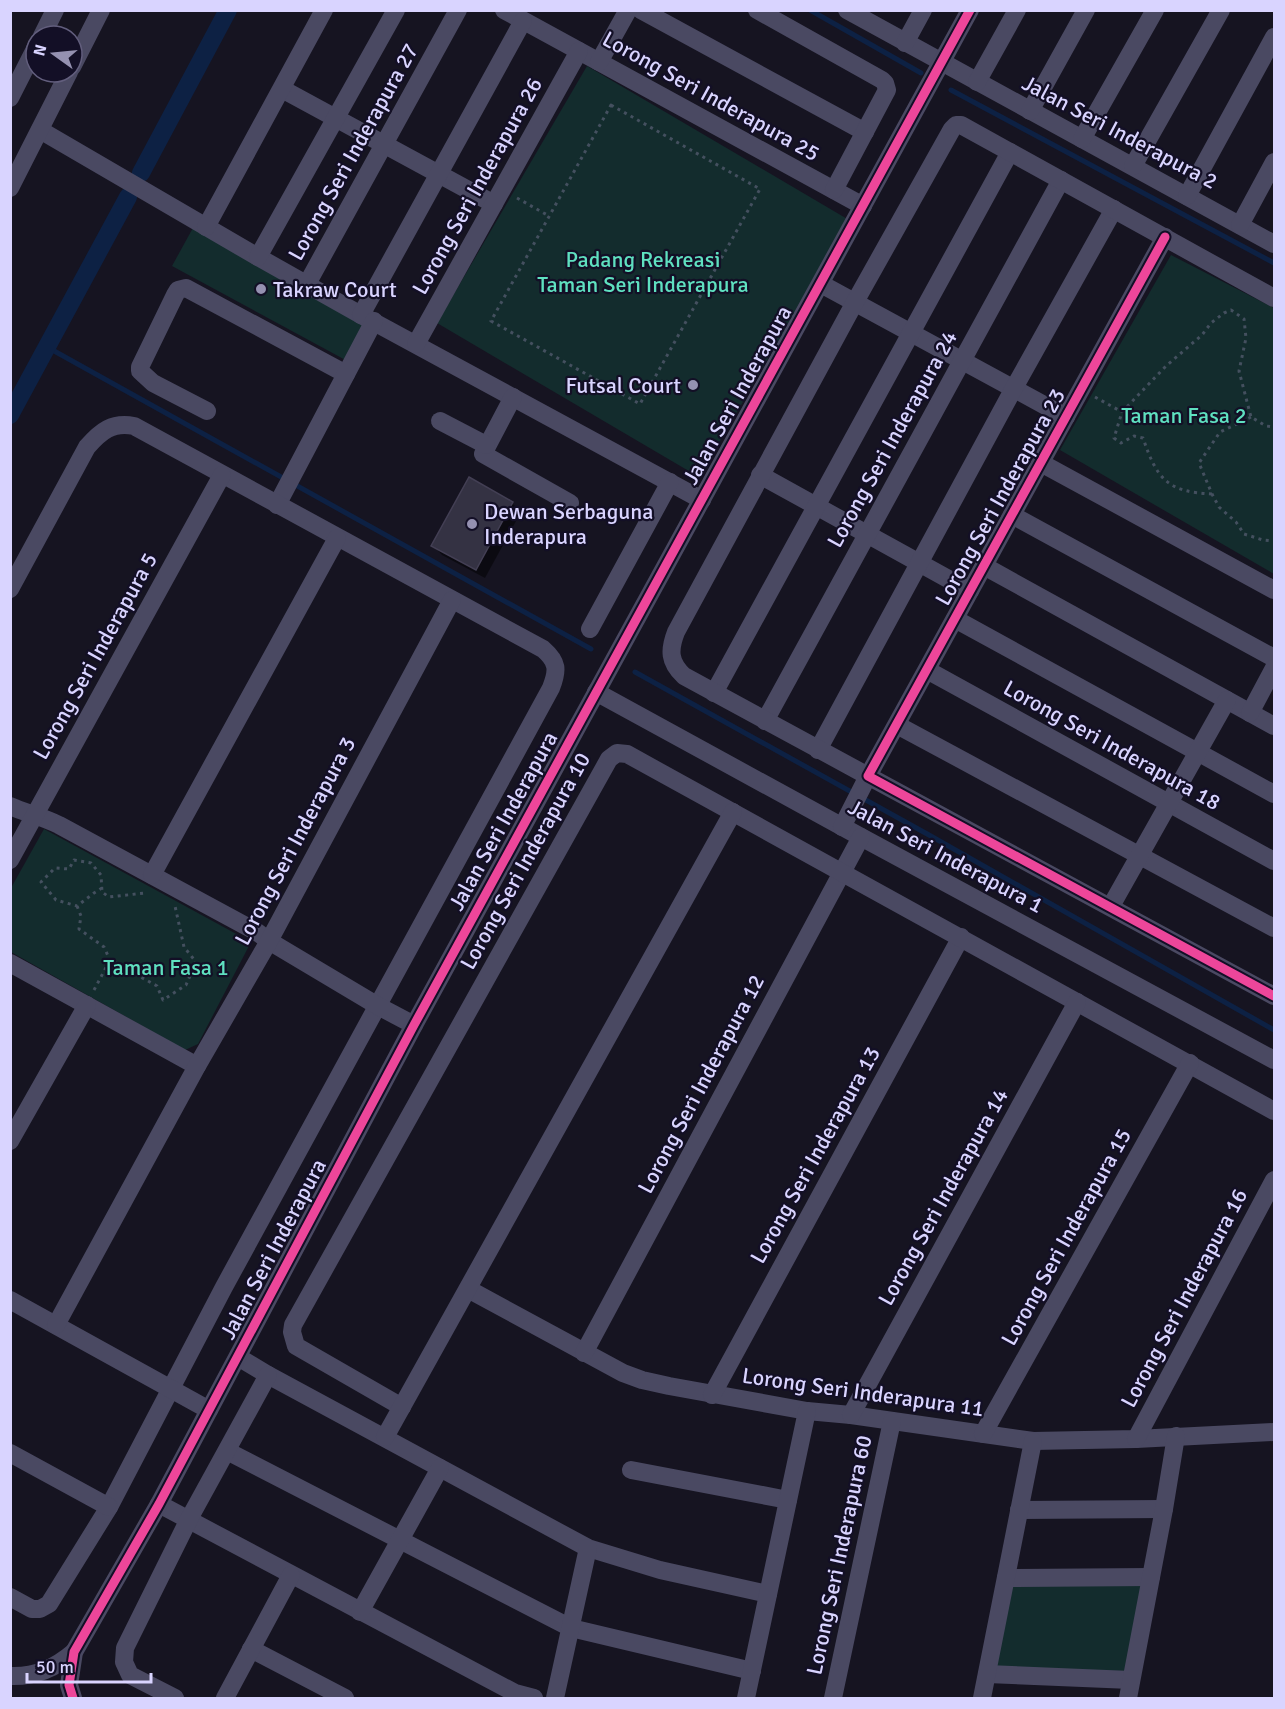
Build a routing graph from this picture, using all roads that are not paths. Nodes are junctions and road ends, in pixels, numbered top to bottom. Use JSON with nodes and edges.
{"nodes":[{"id":1,"x":55,"y":10,"type":"edge"},
{"id":2,"x":101,"y":10,"type":"edge"},
{"id":3,"x":324,"y":10,"type":"edge"},
{"id":4,"x":396,"y":10,"type":"edge"},
{"id":5,"x":458,"y":10,"type":"edge"},
{"id":6,"x":504,"y":10,"type":"edge"},
{"id":7,"x":628,"y":10,"type":"edge"},
{"id":8,"x":641,"y":10,"type":"edge"},
{"id":9,"x":757,"y":10,"type":"edge"},
{"id":10,"x":923,"y":10,"type":"edge"},
{"id":11,"x":970,"y":10,"type":"edge"},
{"id":12,"x":1017,"y":10,"type":"edge"},
{"id":13,"x":1086,"y":10,"type":"edge"},
{"id":14,"x":1155,"y":10,"type":"edge"},
{"id":15,"x":1221,"y":10,"type":"edge"},
{"id":16,"x":850,"y":11,"type":"edge"},
{"id":17,"x":523,"y":21,"type":"junction"},
{"id":18,"x":48,"y":24,"type":"edge"},
{"id":19,"x":1275,"y":37,"type":"edge"},
{"id":20,"x":84,"y":43,"type":"edge"},
{"id":21,"x":905,"y":43,"type":"junction"},
{"id":22,"x":579,"y":51,"type":"junction"},
{"id":23,"x":599,"y":62,"type":"junction"},
{"id":24,"x":942,"y":63,"type":"junction"},
{"id":25,"x":24,"y":71,"type":"edge"},
{"id":26,"x":977,"y":82,"type":"junction"},
{"id":27,"x":63,"y":84,"type":"edge"},
{"id":28,"x":282,"y":89,"type":"junction"},
{"id":29,"x":10,"y":98,"type":"edge"},
{"id":30,"x":1030,"y":111,"type":"junction"},
{"id":31,"x":336,"y":118,"type":"junction"},
{"id":32,"x":40,"y":130,"type":"junction"},
{"id":33,"x":865,"y":132,"type":"junction"},
{"id":34,"x":1082,"y":139,"type":"junction"},
{"id":35,"x":385,"y":145,"type":"junction"},
{"id":36,"x":1010,"y":152,"type":"junction"},
{"id":37,"x":1275,"y":162,"type":"edge"},
{"id":38,"x":1133,"y":166,"type":"junction"},
{"id":39,"x":438,"y":174,"type":"junction"},
{"id":40,"x":1060,"y":180,"type":"junction"},
{"id":41,"x":10,"y":188,"type":"edge"},
{"id":42,"x":834,"y":190,"type":"junction"},
{"id":43,"x":1187,"y":196,"type":"junction"},
{"id":44,"x":498,"y":197,"type":"junction"},
{"id":45,"x":863,"y":206,"type":"junction"},
{"id":46,"x":1114,"y":209,"type":"junction"},
{"id":47,"x":1240,"y":225,"type":"junction"},
{"id":48,"x":206,"y":227,"type":"junction"},
{"id":49,"x":1165,"y":237,"type":"junction"},
{"id":50,"x":1275,"y":244,"type":"edge"},
{"id":51,"x":258,"y":258,"type":"junction"},
{"id":52,"x":307,"y":284,"type":"junction"},
{"id":53,"x":821,"y":284,"type":"junction"},
{"id":54,"x":1275,"y":298,"type":"edge"},
{"id":55,"x":855,"y":302,"type":"junction"},
{"id":56,"x":367,"y":318,"type":"junction"},
{"id":57,"x":912,"y":333,"type":"junction"},
{"id":58,"x":416,"y":344,"type":"junction"},
{"id":59,"x":962,"y":361,"type":"junction"},
{"id":60,"x":346,"y":374,"type":"junction"},
{"id":61,"x":1014,"y":388,"type":"junction"},
{"id":62,"x":513,"y":397,"type":"junction"},
{"id":63,"x":207,"y":411,"type":"dead end"},
{"id":64,"x":1066,"y":417,"type":"junction"},
{"id":65,"x":440,"y":421,"type":"dead end"},
{"id":66,"x":486,"y":445,"type":"junction"},
{"id":67,"x":1041,"y":462,"type":"junction"},
{"id":68,"x":222,"y":475,"type":"junction"},
{"id":69,"x":760,"y":476,"type":"junction"},
{"id":70,"x":670,"y":482,"type":"junction"},
{"id":71,"x":280,"y":500,"type":"junction"},
{"id":72,"x":702,"y":500,"type":"junction"},
{"id":73,"x":570,"y":503,"type":"dead end"},
{"id":74,"x":816,"y":506,"type":"junction"},
{"id":75,"x":1012,"y":515,"type":"junction"},
{"id":76,"x":867,"y":534,"type":"junction"},
{"id":77,"x":337,"y":538,"type":"junction"},
{"id":78,"x":919,"y":563,"type":"junction"},
{"id":79,"x":984,"y":566,"type":"junction"},
{"id":80,"x":10,"y":589,"type":"edge"},
{"id":81,"x":1275,"y":590,"type":"edge"},
{"id":82,"x":970,"y":591,"type":"junction"},
{"id":83,"x":452,"y":600,"type":"junction"},
{"id":84,"x":955,"y":619,"type":"junction"},
{"id":85,"x":590,"y":629,"type":"dead end"},
{"id":86,"x":1275,"y":658,"type":"edge"},
{"id":87,"x":1275,"y":668,"type":"edge"},
{"id":88,"x":927,"y":670,"type":"junction"},
{"id":89,"x":597,"y":692,"type":"junction"},
{"id":90,"x":714,"y":693,"type":"junction"},
{"id":91,"x":1227,"y":700,"type":"junction"},
{"id":92,"x":1250,"y":713,"type":"junction"},
{"id":93,"x":765,"y":721,"type":"junction"},
{"id":94,"x":897,"y":725,"type":"junction"},
{"id":95,"x":1275,"y":726,"type":"edge"},
{"id":96,"x":818,"y":750,"type":"junction"},
{"id":97,"x":1198,"y":752,"type":"junction"},
{"id":98,"x":865,"y":783,"type":"junction"},
{"id":99,"x":1275,"y":794,"type":"edge"},
{"id":100,"x":1169,"y":803,"type":"junction"},
{"id":101,"x":10,"y":806,"type":"edge"},
{"id":102,"x":733,"y":813,"type":"junction"},
{"id":103,"x":34,"y":815,"type":"junction"},
{"id":104,"x":846,"y":819,"type":"junction"},
{"id":105,"x":861,"y":837,"type":"junction"},
{"id":106,"x":1140,"y":855,"type":"junction"},
{"id":107,"x":10,"y":860,"type":"edge"},
{"id":108,"x":1275,"y":861,"type":"edge"},
{"id":109,"x":842,"y":873,"type":"junction"},
{"id":110,"x":150,"y":884,"type":"junction"},
{"id":111,"x":1111,"y":906,"type":"junction"},
{"id":112,"x":1275,"y":928,"type":"edge"},
{"id":113,"x":961,"y":938,"type":"junction"},
{"id":114,"x":269,"y":941,"type":"junction"},
{"id":115,"x":10,"y":963,"type":"edge"},
{"id":116,"x":1275,"y":996,"type":"edge"},
{"id":117,"x":1077,"y":1002,"type":"junction"},
{"id":118,"x":87,"y":1005,"type":"junction"},
{"id":119,"x":378,"y":1006,"type":"junction"},
{"id":120,"x":414,"y":1025,"type":"junction"},
{"id":121,"x":1275,"y":1060,"type":"edge"},
{"id":122,"x":1190,"y":1064,"type":"junction"},
{"id":123,"x":197,"y":1066,"type":"junction"},
{"id":124,"x":1275,"y":1111,"type":"edge"},
{"id":125,"x":10,"y":1141,"type":"edge"},
{"id":126,"x":1275,"y":1180,"type":"edge"},
{"id":127,"x":468,"y":1289,"type":"junction"},
{"id":128,"x":10,"y":1300,"type":"edge"},
{"id":129,"x":56,"y":1325,"type":"junction"},
{"id":130,"x":584,"y":1353,"type":"junction"},
{"id":131,"x":238,"y":1357,"type":"junction"},
{"id":132,"x":268,"y":1375,"type":"junction"},
{"id":133,"x":171,"y":1390,"type":"junction"},
{"id":134,"x":712,"y":1395,"type":"junction"},
{"id":135,"x":402,"y":1407,"type":"junction"},
{"id":136,"x":209,"y":1410,"type":"junction"},
{"id":137,"x":807,"y":1411,"type":"junction"},
{"id":138,"x":851,"y":1415,"type":"junction"},
{"id":139,"x":892,"y":1421,"type":"junction"},
{"id":140,"x":1275,"y":1432,"type":"edge"},
{"id":141,"x":983,"y":1434,"type":"junction"},
{"id":142,"x":1176,"y":1436,"type":"junction"},
{"id":143,"x":385,"y":1437,"type":"junction"},
{"id":144,"x":1136,"y":1439,"type":"junction"},
{"id":145,"x":1033,"y":1441,"type":"junction"},
{"id":146,"x":227,"y":1451,"type":"junction"},
{"id":147,"x":10,"y":1453,"type":"edge"},
{"id":148,"x":440,"y":1468,"type":"junction"},
{"id":149,"x":631,"y":1470,"type":"dead end"},
{"id":150,"x":788,"y":1500,"type":"junction"},
{"id":151,"x":159,"y":1504,"type":"junction"},
{"id":152,"x":109,"y":1507,"type":"junction"},
{"id":153,"x":1164,"y":1509,"type":"junction"},
{"id":154,"x":1019,"y":1510,"type":"junction"},
{"id":155,"x":189,"y":1519,"type":"junction"},
{"id":156,"x":400,"y":1540,"type":"junction"},
{"id":157,"x":588,"y":1548,"type":"junction"},
{"id":158,"x":291,"y":1575,"type":"junction"},
{"id":159,"x":1151,"y":1577,"type":"junction"},
{"id":160,"x":1006,"y":1578,"type":"junction"},
{"id":161,"x":768,"y":1594,"type":"junction"},
{"id":162,"x":10,"y":1597,"type":"edge"},
{"id":163,"x":360,"y":1612,"type":"junction"},
{"id":164,"x":571,"y":1628,"type":"junction"},
{"id":165,"x":251,"y":1649,"type":"junction"},
{"id":166,"x":74,"y":1652,"type":"junction"},
{"id":167,"x":752,"y":1671,"type":"junction"},
{"id":168,"x":987,"y":1674,"type":"junction"},
{"id":169,"x":10,"y":1676,"type":"edge"},
{"id":170,"x":1131,"y":1680,"type":"junction"},
{"id":171,"x":73,"y":1698,"type":"edge"},
{"id":172,"x":175,"y":1698,"type":"edge"},
{"id":173,"x":225,"y":1698,"type":"edge"},
{"id":174,"x":345,"y":1698,"type":"edge"},
{"id":175,"x":534,"y":1698,"type":"edge"},
{"id":176,"x":555,"y":1698,"type":"edge"},
{"id":177,"x":746,"y":1698,"type":"edge"},
{"id":178,"x":833,"y":1698,"type":"edge"},
{"id":179,"x":982,"y":1698,"type":"edge"},
{"id":180,"x":1128,"y":1698,"type":"edge"}],
"edges":[{"from":1,"to":18,"type":"street"},
{"from":2,"to":20,"type":"street"},
{"from":3,"to":28,"type":"street"},
{"from":4,"to":31,"type":"street"},
{"from":5,"to":35,"type":"street","name":"Lorong Seri Inderapura 27"},
{"from":6,"to":17,"type":"street","name":"Lorong Seri Inderapura 25"},
{"from":7,"to":23,"type":"street"},
{"from":8,"to":33,"type":"street"},
{"from":9,"to":33,"type":"street"},
{"from":10,"to":21,"type":"street"},
{"from":11,"to":24,"type":"street","name":"Jalan Seri Inderapura"},
{"from":12,"to":26,"type":"street"},
{"from":13,"to":30,"type":"street"},
{"from":14,"to":34,"type":"street"},
{"from":15,"to":38,"type":"street"},
{"from":16,"to":21,"type":"street","name":"Jalan Seri Inderapura 2"},
{"from":17,"to":22,"type":"street","name":"Lorong Seri Inderapura 25"},
{"from":17,"to":39,"type":"street"},
{"from":19,"to":43,"type":"street"},
{"from":21,"to":24,"type":"street","name":"Jalan Seri Inderapura 2"},
{"from":22,"to":23,"type":"street","name":"Lorong Seri Inderapura 25"},
{"from":22,"to":44,"type":"street","name":"Lorong Seri Inderapura 26"},
{"from":23,"to":42,"type":"street","name":"Lorong Seri Inderapura 25"},
{"from":24,"to":26,"type":"street","name":"Jalan Seri Inderapura 2"},
{"from":24,"to":45,"type":"street","name":"Jalan Seri Inderapura"},
{"from":25,"to":29,"type":"street"},
{"from":26,"to":30,"type":"street","name":"Jalan Seri Inderapura 2"},
{"from":27,"to":32,"type":"street"},
{"from":28,"to":31,"type":"street"},
{"from":28,"to":48,"type":"street"},
{"from":30,"to":34,"type":"street","name":"Jalan Seri Inderapura 2"},
{"from":31,"to":35,"type":"street"},
{"from":31,"to":51,"type":"street"},
{"from":32,"to":41,"type":"street"},
{"from":32,"to":48,"type":"street"},
{"from":33,"to":42,"type":"street"},
{"from":34,"to":38,"type":"street","name":"Jalan Seri Inderapura 2"},
{"from":35,"to":39,"type":"street"},
{"from":35,"to":52,"type":"street","name":"Lorong Seri Inderapura 27"},
{"from":36,"to":40,"type":"street"},
{"from":36,"to":55,"type":"street"},
{"from":36,"to":57,"type":"street"},
{"from":37,"to":47,"type":"street"},
{"from":38,"to":43,"type":"street","name":"Jalan Seri Inderapura 2"},
{"from":39,"to":44,"type":"street"},
{"from":39,"to":56,"type":"street"},
{"from":40,"to":46,"type":"street"},
{"from":40,"to":59,"type":"street","name":"Lorong Seri Inderapura 24"},
{"from":42,"to":45,"type":"street","name":"Lorong Seri Inderapura 25"},
{"from":43,"to":47,"type":"street","name":"Jalan Seri Inderapura 2"},
{"from":44,"to":58,"type":"street","name":"Lorong Seri Inderapura 26"},
{"from":45,"to":53,"type":"street","name":"Jalan Seri Inderapura"},
{"from":46,"to":49,"type":"street"},
{"from":46,"to":61,"type":"street"},
{"from":47,"to":50,"type":"street","name":"Jalan Seri Inderapura 2"},
{"from":48,"to":51,"type":"street"},
{"from":49,"to":54,"type":"street"},
{"from":49,"to":64,"type":"street","name":"Lorong Seri Inderapura 23"},
{"from":51,"to":52,"type":"street"},
{"from":52,"to":56,"type":"street"},
{"from":53,"to":55,"type":"street"},
{"from":53,"to":72,"type":"street","name":"Jalan Seri Inderapura"},
{"from":55,"to":57,"type":"street"},
{"from":55,"to":69,"type":"street"},
{"from":56,"to":58,"type":"street"},
{"from":56,"to":60,"type":"street"},
{"from":57,"to":59,"type":"street"},
{"from":57,"to":74,"type":"street"},
{"from":58,"to":62,"type":"street"},
{"from":59,"to":61,"type":"street"},
{"from":59,"to":76,"type":"street","name":"Lorong Seri Inderapura 24"},
{"from":60,"to":63,"type":"street"},
{"from":60,"to":71,"type":"street"},
{"from":61,"to":64,"type":"street"},
{"from":61,"to":78,"type":"street"},
{"from":62,"to":66,"type":"street"},
{"from":62,"to":70,"type":"street"},
{"from":64,"to":67,"type":"street","name":"Lorong Seri Inderapura 23"},
{"from":65,"to":66,"type":"street"},
{"from":66,"to":73,"type":"street"},
{"from":67,"to":75,"type":"street","name":"Lorong Seri Inderapura 23"},
{"from":67,"to":81,"type":"street"},
{"from":68,"to":71,"type":"street"},
{"from":68,"to":80,"type":"street"},
{"from":68,"to":103,"type":"street","name":"Lorong Seri Inderapura 5"},
{"from":69,"to":74,"type":"street"},
{"from":69,"to":90,"type":"street"},
{"from":70,"to":72,"type":"street"},
{"from":70,"to":85,"type":"street"},
{"from":71,"to":77,"type":"street"},
{"from":72,"to":89,"type":"street","name":"Jalan Seri Inderapura"},
{"from":74,"to":76,"type":"street"},
{"from":74,"to":90,"type":"street"},
{"from":75,"to":79,"type":"street","name":"Lorong Seri Inderapura 23"},
{"from":75,"to":86,"type":"street"},
{"from":76,"to":78,"type":"street"},
{"from":76,"to":93,"type":"street","name":"Lorong Seri Inderapura 24"},
{"from":77,"to":83,"type":"street"},
{"from":77,"to":110,"type":"street"},
{"from":78,"to":82,"type":"street"},
{"from":78,"to":96,"type":"street"},
{"from":79,"to":82,"type":"street","name":"Lorong Seri Inderapura 23"},
{"from":79,"to":91,"type":"street"},
{"from":82,"to":84,"type":"street","name":"Lorong Seri Inderapura 23"},
{"from":83,"to":114,"type":"street","name":"Lorong Seri Inderapura 3"},
{"from":83,"to":119,"type":"street"},
{"from":84,"to":88,"type":"street","name":"Lorong Seri Inderapura 23"},
{"from":84,"to":97,"type":"street"},
{"from":87,"to":92,"type":"street"},
{"from":88,"to":94,"type":"street","name":"Lorong Seri Inderapura 23"},
{"from":88,"to":100,"type":"street","name":"Lorong Seri Inderapura 18"},
{"from":89,"to":104,"type":"street","name":"Jalan Seri Inderapura 1"},
{"from":89,"to":120,"type":"street","name":"Jalan Seri Inderapura"},
{"from":90,"to":93,"type":"street"},
{"from":91,"to":92,"type":"street"},
{"from":91,"to":97,"type":"street"},
{"from":92,"to":95,"type":"street"},
{"from":93,"to":96,"type":"street"},
{"from":94,"to":98,"type":"street","name":"Lorong Seri Inderapura 23"},
{"from":94,"to":106,"type":"street"},
{"from":96,"to":98,"type":"street"},
{"from":97,"to":99,"type":"street"},
{"from":97,"to":100,"type":"street"},
{"from":98,"to":104,"type":"street","name":"Lorong Seri Inderapura 23"},
{"from":98,"to":111,"type":"street"},
{"from":100,"to":106,"type":"street"},
{"from":100,"to":108,"type":"street","name":"Lorong Seri Inderapura 18"},
{"from":101,"to":103,"type":"street"},
{"from":102,"to":109,"type":"street"},
{"from":102,"to":127,"type":"street"},
{"from":102,"to":135,"type":"street","name":"Lorong Seri Inderapura 10"},
{"from":103,"to":107,"type":"street","name":"Lorong Seri Inderapura 5"},
{"from":103,"to":110,"type":"street"},
{"from":104,"to":105,"type":"street","name":"Jalan Seri Inderapura 1"},
{"from":105,"to":109,"type":"street","name":"Lorong Seri Inderapura 12"},
{"from":105,"to":121,"type":"street","name":"Jalan Seri Inderapura 1"},
{"from":106,"to":111,"type":"street"},
{"from":106,"to":112,"type":"street"},
{"from":109,"to":113,"type":"street"},
{"from":109,"to":130,"type":"street","name":"Lorong Seri Inderapura 12"},
{"from":110,"to":114,"type":"street"},
{"from":111,"to":116,"type":"street"},
{"from":113,"to":117,"type":"street"},
{"from":113,"to":134,"type":"street","name":"Lorong Seri Inderapura 13"},
{"from":114,"to":119,"type":"street"},
{"from":114,"to":123,"type":"street","name":"Lorong Seri Inderapura 3"},
{"from":115,"to":118,"type":"street"},
{"from":117,"to":122,"type":"street"},
{"from":117,"to":138,"type":"street","name":"Lorong Seri Inderapura 14"},
{"from":118,"to":123,"type":"street"},
{"from":118,"to":125,"type":"street"},
{"from":119,"to":120,"type":"street"},
{"from":119,"to":133,"type":"street"},
{"from":120,"to":131,"type":"street","name":"Jalan Seri Inderapura"},
{"from":122,"to":124,"type":"street"},
{"from":122,"to":141,"type":"street","name":"Lorong Seri Inderapura 15"},
{"from":123,"to":129,"type":"street","name":"Lorong Seri Inderapura 3"},
{"from":126,"to":144,"type":"street","name":"Lorong Seri Inderapura 16"},
{"from":127,"to":130,"type":"street","name":"Lorong Seri Inderapura 11"},
{"from":127,"to":135,"type":"street"},
{"from":128,"to":129,"type":"street"},
{"from":129,"to":133,"type":"street"},
{"from":130,"to":134,"type":"street","name":"Lorong Seri Inderapura 11"},
{"from":131,"to":132,"type":"street"},
{"from":131,"to":136,"type":"street","name":"Jalan Seri Inderapura"},
{"from":132,"to":143,"type":"street"},
{"from":132,"to":146,"type":"street"},
{"from":133,"to":136,"type":"street"},
{"from":133,"to":152,"type":"street"},
{"from":134,"to":137,"type":"street","name":"Lorong Seri Inderapura 11"},
{"from":135,"to":143,"type":"street"},
{"from":136,"to":151,"type":"street","name":"Jalan Seri Inderapura"},
{"from":137,"to":138,"type":"street","name":"Lorong Seri Inderapura 11"},
{"from":137,"to":150,"type":"street"},
{"from":138,"to":139,"type":"street","name":"Lorong Seri Inderapura 11"},
{"from":139,"to":141,"type":"street","name":"Lorong Seri Inderapura 11"},
{"from":139,"to":178,"type":"street","name":"Lorong Seri Inderapura 60"},
{"from":140,"to":142,"type":"street","name":"Lorong Seri Inderapura 11"},
{"from":141,"to":145,"type":"street","name":"Lorong Seri Inderapura 11"},
{"from":142,"to":144,"type":"street","name":"Lorong Seri Inderapura 11"},
{"from":142,"to":153,"type":"street"},
{"from":143,"to":148,"type":"street"},
{"from":144,"to":145,"type":"street","name":"Lorong Seri Inderapura 11"},
{"from":145,"to":154,"type":"street"},
{"from":146,"to":155,"type":"street"},
{"from":146,"to":156,"type":"street"},
{"from":147,"to":152,"type":"street"},
{"from":148,"to":156,"type":"street"},
{"from":148,"to":157,"type":"street"},
{"from":149,"to":150,"type":"street"},
{"from":150,"to":161,"type":"street"},
{"from":151,"to":155,"type":"street"},
{"from":151,"to":166,"type":"street","name":"Jalan Seri Inderapura"},
{"from":152,"to":162,"type":"street"},
{"from":153,"to":154,"type":"street"},
{"from":153,"to":159,"type":"street"},
{"from":154,"to":160,"type":"street"},
{"from":155,"to":158,"type":"street"},
{"from":155,"to":172,"type":"street"},
{"from":156,"to":163,"type":"street"},
{"from":156,"to":164,"type":"street"},
{"from":157,"to":161,"type":"street"},
{"from":157,"to":164,"type":"street"},
{"from":158,"to":163,"type":"street"},
{"from":158,"to":165,"type":"street"},
{"from":159,"to":160,"type":"street"},
{"from":159,"to":170,"type":"street"},
{"from":160,"to":168,"type":"street"},
{"from":161,"to":167,"type":"street"},
{"from":163,"to":175,"type":"street"},
{"from":164,"to":167,"type":"street"},
{"from":164,"to":176,"type":"street"},
{"from":165,"to":173,"type":"street"},
{"from":165,"to":174,"type":"street"},
{"from":166,"to":169,"type":"street"},
{"from":166,"to":171,"type":"street"},
{"from":167,"to":177,"type":"street"},
{"from":168,"to":170,"type":"street"},
{"from":168,"to":179,"type":"street"},
{"from":170,"to":180,"type":"street"}]}
